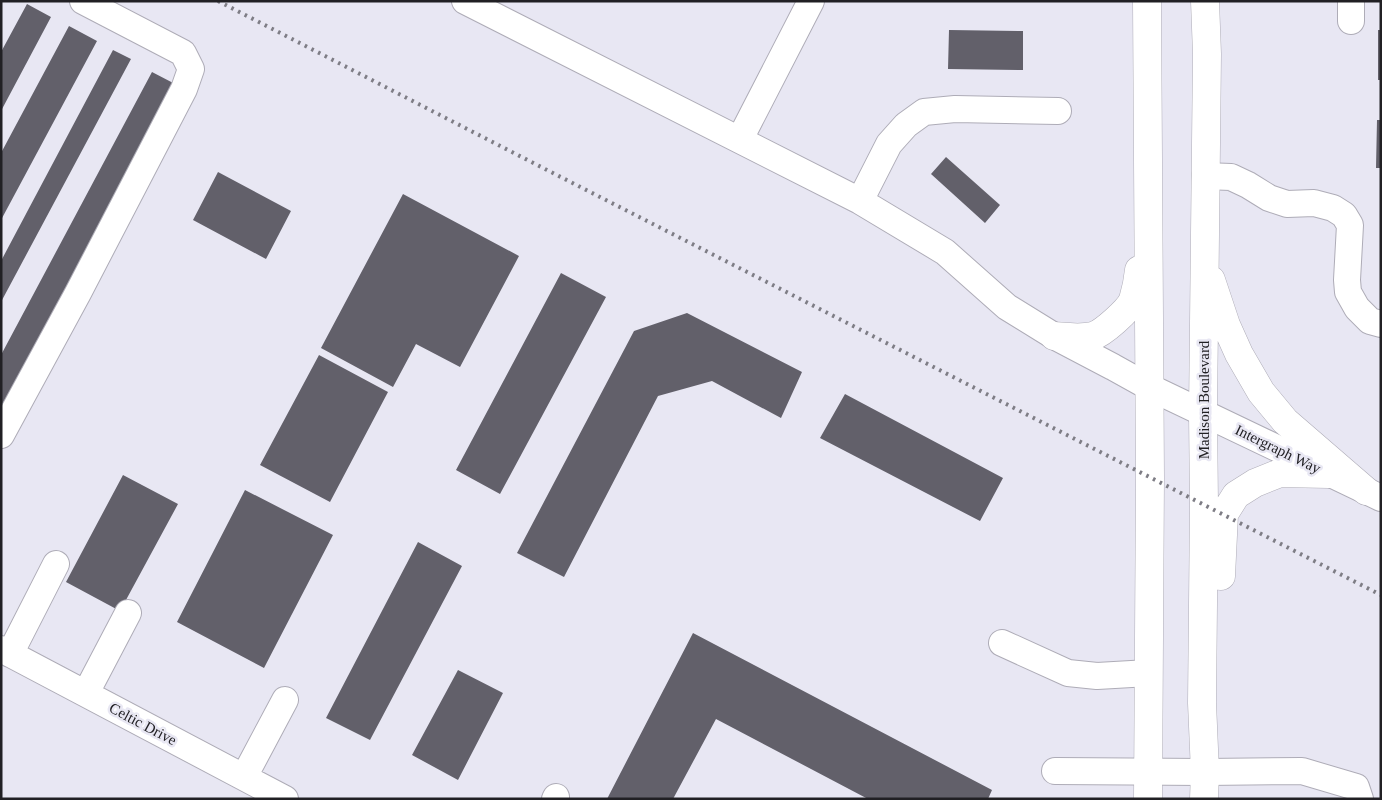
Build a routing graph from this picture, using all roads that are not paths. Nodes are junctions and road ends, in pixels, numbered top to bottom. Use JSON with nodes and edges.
{"nodes":[{"id":1,"x":83,"y":1,"type":"edge"},
{"id":2,"x":465,"y":1,"type":"edge"},
{"id":3,"x":811,"y":1,"type":"edge"},
{"id":4,"x":1147,"y":1,"type":"edge"},
{"id":5,"x":1204,"y":1,"type":"edge"},
{"id":6,"x":1147,"y":91,"type":"junction"},
{"id":7,"x":1058,"y":112,"type":"dead end"},
{"id":8,"x":740,"y":139,"type":"junction"},
{"id":9,"x":1205,"y":176,"type":"junction"},
{"id":10,"x":860,"y":201,"type":"junction"},
{"id":11,"x":1204,"y":258,"type":"junction"},
{"id":12,"x":1381,"y":324,"type":"edge"},
{"id":13,"x":1054,"y":336,"type":"junction"},
{"id":14,"x":1149,"y":388,"type":"junction"},
{"id":15,"x":1203,"y":413,"type":"junction"},
{"id":16,"x":1,"y":435,"type":"edge"},
{"id":17,"x":1329,"y":474,"type":"junction"},
{"id":18,"x":1374,"y":495,"type":"edge"},
{"id":19,"x":56,"y":564,"type":"dead end"},
{"id":20,"x":128,"y":613,"type":"dead end"},
{"id":21,"x":1002,"y":643,"type":"dead end"},
{"id":22,"x":5,"y":652,"type":"edge"},
{"id":23,"x":1149,"y":673,"type":"junction"},
{"id":24,"x":86,"y":693,"type":"junction"},
{"id":25,"x":285,"y":700,"type":"dead end"},
{"id":26,"x":1202,"y":703,"type":"junction"},
{"id":27,"x":1055,"y":771,"type":"dead end"},
{"id":28,"x":1148,"y":772,"type":"junction"},
{"id":29,"x":244,"y":777,"type":"junction"},
{"id":30,"x":1204,"y":786,"type":"edge"},
{"id":31,"x":285,"y":799,"type":"edge"},
{"id":32,"x":1148,"y":799,"type":"edge"},
{"id":33,"x":1360,"y":799,"type":"edge"}],
"edges":[{"from":1,"to":16,"type":"street"},
{"from":2,"to":8,"type":"street","name":"Intergraph Way"},
{"from":3,"to":8,"type":"street"},
{"from":4,"to":6,"type":"main road"},
{"from":5,"to":9,"type":"main road","name":"Madison Boulevard"},
{"from":6,"to":13,"type":"main road"},
{"from":6,"to":14,"type":"main road"},
{"from":7,"to":10,"type":"street"},
{"from":8,"to":10,"type":"street","name":"Intergraph Way"},
{"from":9,"to":11,"type":"main road","name":"Madison Boulevard"},
{"from":9,"to":12,"type":"street"},
{"from":10,"to":13,"type":"street","name":"Intergraph Way"},
{"from":11,"to":15,"type":"main road","name":"Madison Boulevard"},
{"from":11,"to":18,"type":"main road"},
{"from":13,"to":14,"type":"street","name":"Intergraph Way"},
{"from":14,"to":15,"type":"street","name":"Intergraph Way"},
{"from":14,"to":23,"type":"main road"},
{"from":15,"to":17,"type":"street","name":"Intergraph Way"},
{"from":15,"to":26,"type":"main road","name":"Madison Boulevard"},
{"from":17,"to":18,"type":"street","name":"Intergraph Way"},
{"from":17,"to":26,"type":"main road"},
{"from":19,"to":22,"type":"street"},
{"from":20,"to":24,"type":"street"},
{"from":21,"to":23,"type":"street"},
{"from":22,"to":24,"type":"street","name":"Celtic Drive"},
{"from":23,"to":28,"type":"main road"},
{"from":24,"to":29,"type":"street","name":"Celtic Drive"},
{"from":25,"to":29,"type":"street"},
{"from":26,"to":30,"type":"main road","name":"Madison Boulevard"},
{"from":27,"to":28,"type":"street"},
{"from":28,"to":30,"type":"street"},
{"from":28,"to":32,"type":"main road"},
{"from":29,"to":31,"type":"street","name":"Celtic Drive"},
{"from":30,"to":33,"type":"street"}]}
